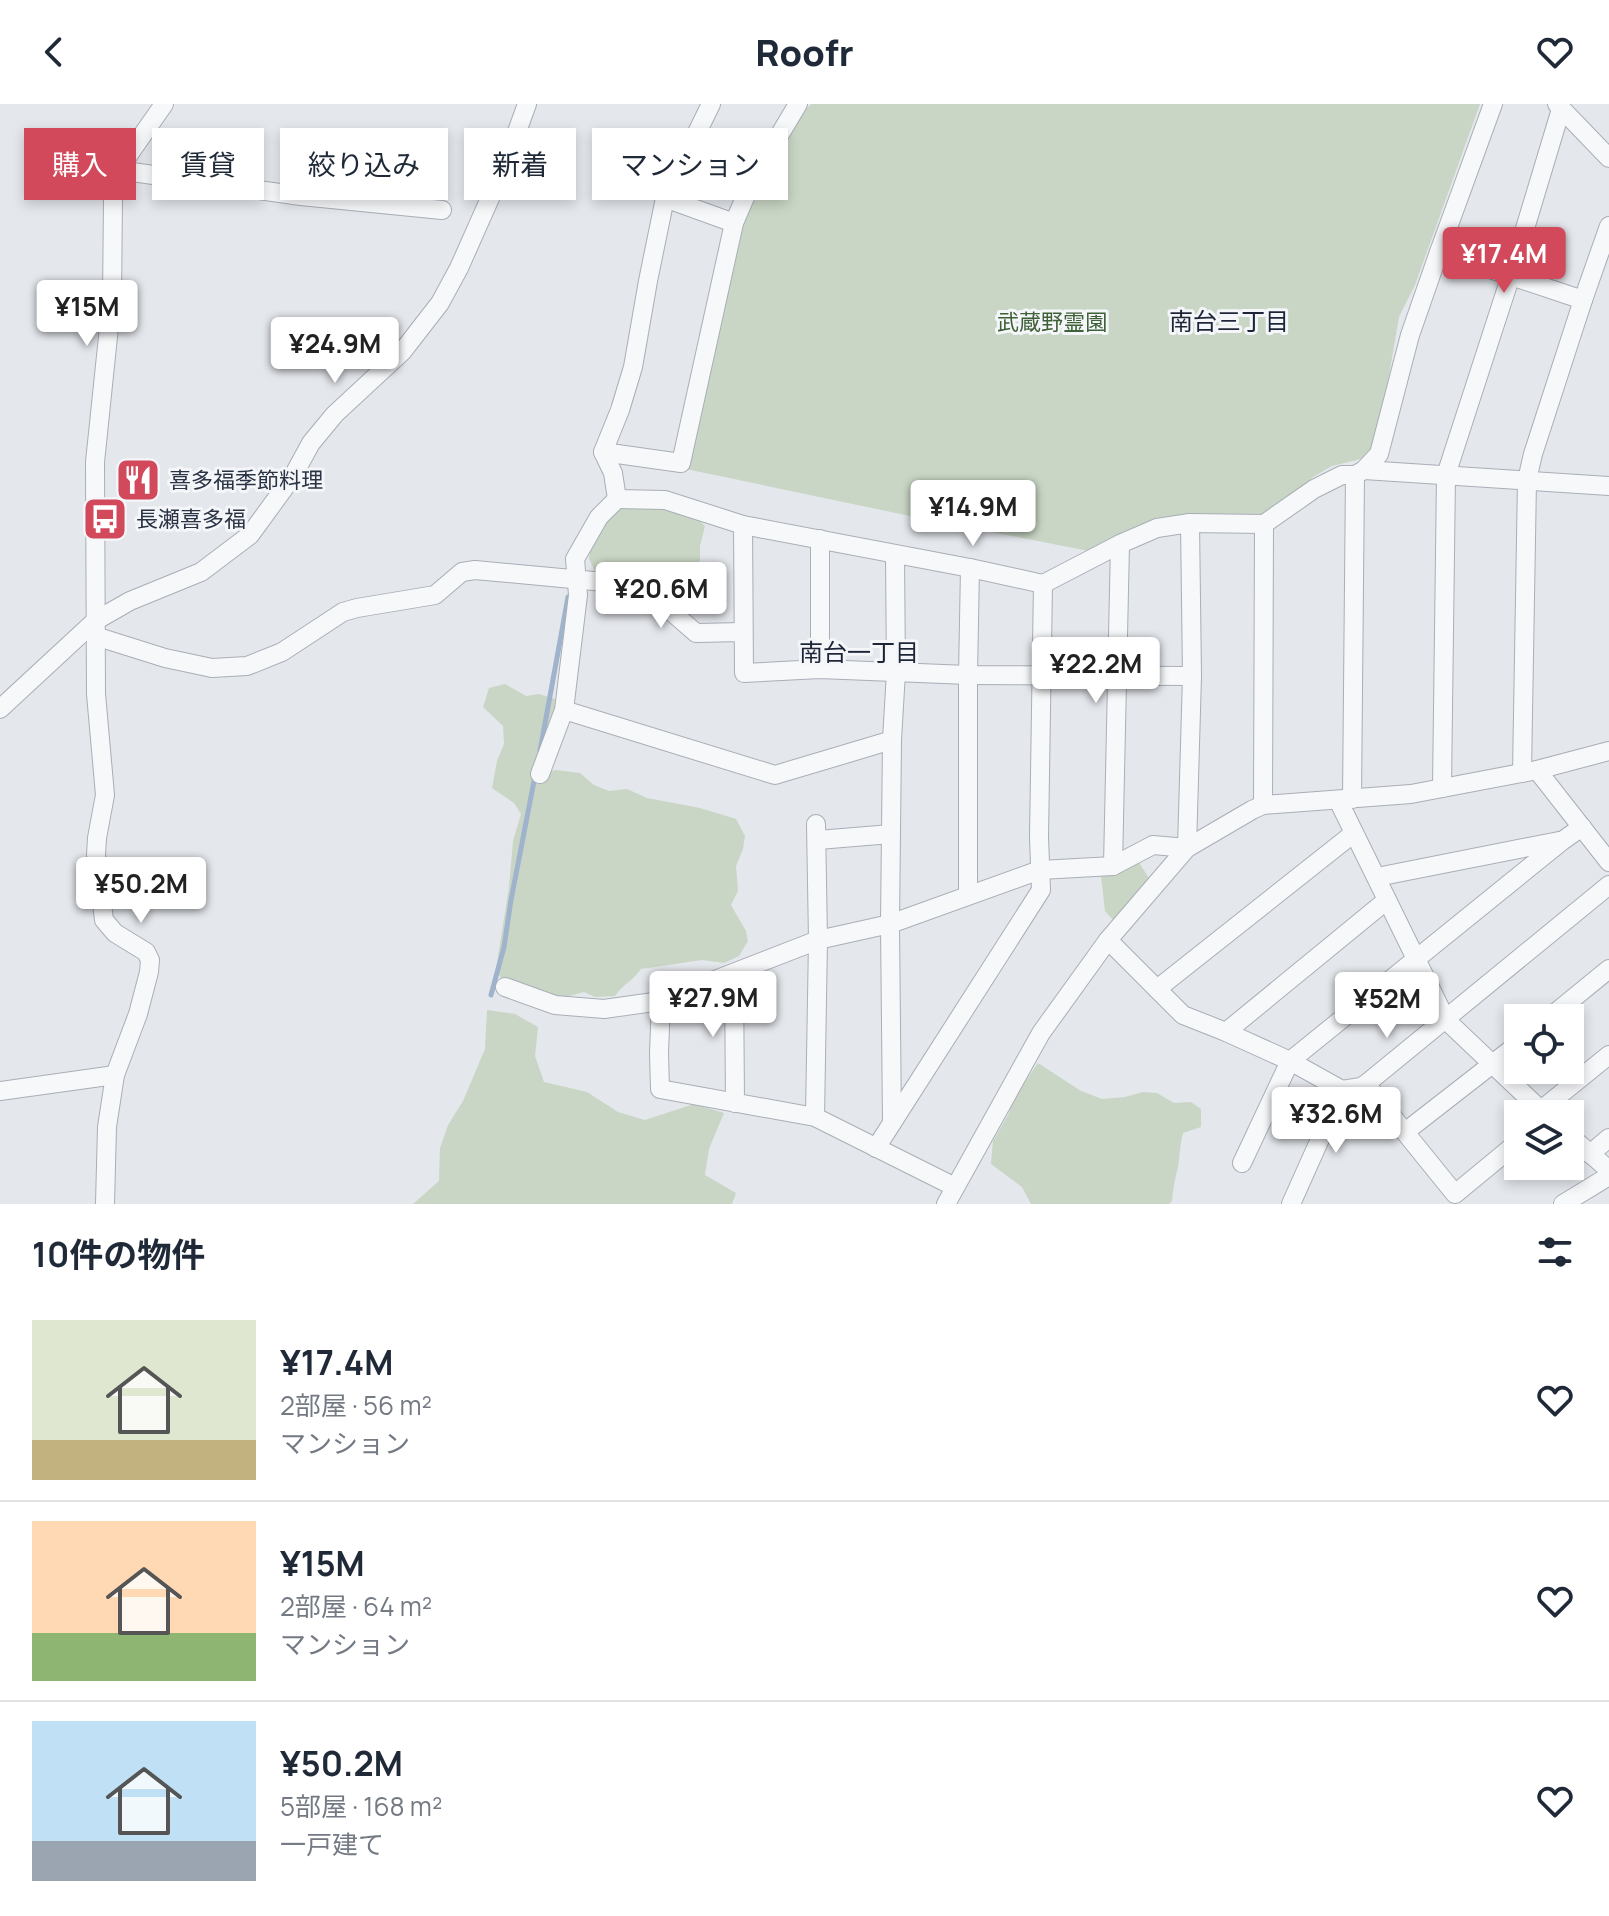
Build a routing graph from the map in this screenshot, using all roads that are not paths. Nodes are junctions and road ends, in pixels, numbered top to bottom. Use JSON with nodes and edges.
{"nodes":[{"id":1,"x":163,"y":104,"type":"edge"},
{"id":2,"x":527,"y":104,"type":"edge"},
{"id":3,"x":711,"y":104,"type":"edge"},
{"id":4,"x":798,"y":104,"type":"edge"},
{"id":5,"x":1493,"y":104,"type":"edge"},
{"id":6,"x":1559,"y":106,"type":"edge"},
{"id":7,"x":699,"y":128,"type":"edge"},
{"id":8,"x":136,"y":144,"type":"edge"},
{"id":9,"x":1609,"y":158,"type":"edge"},
{"id":10,"x":136,"y":173,"type":"edge"},
{"id":11,"x":113,"y":200,"type":"edge"},
{"id":12,"x":665,"y":200,"type":"edge"},
{"id":13,"x":671,"y":200,"type":"edge"},
{"id":14,"x":442,"y":210,"type":"dead end"},
{"id":15,"x":734,"y":223,"type":"junction"},
{"id":16,"x":1609,"y":226,"type":"edge"},
{"id":17,"x":1439,"y":252,"type":"junction"},
{"id":18,"x":1511,"y":275,"type":"junction"},
{"id":19,"x":1583,"y":300,"type":"junction"},
{"id":20,"x":603,"y":452,"type":"junction"},
{"id":21,"x":1360,"y":473,"type":"junction"},
{"id":22,"x":1446,"y":475,"type":"junction"},
{"id":23,"x":1527,"y":480,"type":"junction"},
{"id":24,"x":1609,"y":486,"type":"edge"},
{"id":25,"x":617,"y":499,"type":"junction"},
{"id":26,"x":1190,"y":523,"type":"junction"},
{"id":27,"x":1264,"y":524,"type":"junction"},
{"id":28,"x":743,"y":525,"type":"junction"},
{"id":29,"x":820,"y":539,"type":"junction"},
{"id":30,"x":1120,"y":544,"type":"junction"},
{"id":31,"x":895,"y":555,"type":"junction"},
{"id":32,"x":970,"y":568,"type":"junction"},
{"id":33,"x":576,"y":581,"type":"junction"},
{"id":34,"x":1043,"y":584,"type":"junction"},
{"id":35,"x":95,"y":628,"type":"junction"},
{"id":36,"x":743,"y":632,"type":"junction"},
{"id":37,"x":820,"y":669,"type":"junction"},
{"id":38,"x":896,"y":672,"type":"junction"},
{"id":39,"x":968,"y":675,"type":"junction"},
{"id":40,"x":1042,"y":675,"type":"junction"},
{"id":41,"x":1118,"y":675,"type":"junction"},
{"id":42,"x":1192,"y":676,"type":"junction"},
{"id":43,"x":0,"y":709,"type":"edge"},
{"id":44,"x":564,"y":710,"type":"junction"},
{"id":45,"x":892,"y":740,"type":"junction"},
{"id":46,"x":1609,"y":751,"type":"edge"},
{"id":47,"x":1530,"y":772,"type":"junction"},
{"id":48,"x":540,"y":774,"type":"dead end"},
{"id":49,"x":1442,"y":788,"type":"junction"},
{"id":50,"x":1345,"y":800,"type":"junction"},
{"id":51,"x":1263,"y":805,"type":"junction"},
{"id":52,"x":1582,"y":827,"type":"junction"},
{"id":53,"x":1354,"y":833,"type":"junction"},
{"id":54,"x":891,"y":834,"type":"junction"},
{"id":55,"x":1562,"y":841,"type":"junction"},
{"id":56,"x":1187,"y":848,"type":"junction"},
{"id":57,"x":1609,"y":862,"type":"edge"},
{"id":58,"x":1113,"y":866,"type":"junction"},
{"id":59,"x":1040,"y":870,"type":"junction"},
{"id":60,"x":1377,"y":877,"type":"junction"},
{"id":61,"x":1609,"y":885,"type":"edge"},
{"id":62,"x":968,"y":895,"type":"junction"},
{"id":63,"x":1387,"y":900,"type":"junction"},
{"id":64,"x":890,"y":924,"type":"junction"},
{"id":65,"x":818,"y":940,"type":"junction"},
{"id":66,"x":1108,"y":940,"type":"junction"},
{"id":67,"x":1415,"y":959,"type":"junction"},
{"id":68,"x":1609,"y":969,"type":"edge"},
{"id":69,"x":734,"y":974,"type":"junction"},
{"id":70,"x":505,"y":987,"type":"dead end"},
{"id":71,"x":1157,"y":989,"type":"junction"},
{"id":72,"x":661,"y":1001,"type":"junction"},
{"id":73,"x":1566,"y":1004,"type":"edge"},
{"id":74,"x":1446,"y":1020,"type":"junction"},
{"id":75,"x":1226,"y":1032,"type":"junction"},
{"id":76,"x":1504,"y":1055,"type":"edge"},
{"id":77,"x":1609,"y":1055,"type":"edge"},
{"id":78,"x":1290,"y":1061,"type":"junction"},
{"id":79,"x":1492,"y":1065,"type":"junction"},
{"id":80,"x":115,"y":1075,"type":"junction"},
{"id":81,"x":1366,"y":1084,"type":"junction"},
{"id":82,"x":1342,"y":1090,"type":"junction"},
{"id":83,"x":0,"y":1091,"type":"edge"},
{"id":84,"x":1530,"y":1100,"type":"edge"},
{"id":85,"x":1557,"y":1100,"type":"edge"},
{"id":86,"x":735,"y":1103,"type":"junction"},
{"id":87,"x":815,"y":1117,"type":"junction"},
{"id":88,"x":892,"y":1123,"type":"junction"},
{"id":89,"x":1405,"y":1132,"type":"junction"},
{"id":90,"x":1609,"y":1138,"type":"edge"},
{"id":91,"x":876,"y":1148,"type":"junction"},
{"id":92,"x":1584,"y":1149,"type":"edge"},
{"id":93,"x":1590,"y":1154,"type":"junction"},
{"id":94,"x":1504,"y":1155,"type":"edge"},
{"id":95,"x":1242,"y":1163,"type":"dead end"},
{"id":96,"x":1609,"y":1173,"type":"edge"},
{"id":97,"x":950,"y":1196,"type":"edge"},
{"id":98,"x":1456,"y":1199,"type":"edge"},
{"id":99,"x":105,"y":1204,"type":"edge"},
{"id":100,"x":1291,"y":1204,"type":"edge"},
{"id":101,"x":1563,"y":1204,"type":"edge"}],
"edges":[{"from":1,"to":8,"type":"street"},
{"from":2,"to":35,"type":"street"},
{"from":3,"to":7,"type":"street"},
{"from":4,"to":15,"type":"street"},
{"from":5,"to":17,"type":"street"},
{"from":6,"to":9,"type":"street"},
{"from":6,"to":18,"type":"street"},
{"from":10,"to":14,"type":"street"},
{"from":11,"to":35,"type":"street"},
{"from":12,"to":20,"type":"street"},
{"from":13,"to":15,"type":"street"},
{"from":15,"to":20,"type":"street"},
{"from":16,"to":19,"type":"street"},
{"from":17,"to":18,"type":"street"},
{"from":17,"to":21,"type":"street"},
{"from":18,"to":19,"type":"street"},
{"from":18,"to":22,"type":"street"},
{"from":19,"to":23,"type":"street"},
{"from":20,"to":25,"type":"street"},
{"from":21,"to":22,"type":"street"},
{"from":21,"to":27,"type":"street"},
{"from":21,"to":50,"type":"street"},
{"from":22,"to":23,"type":"street"},
{"from":22,"to":49,"type":"street"},
{"from":23,"to":24,"type":"street"},
{"from":23,"to":47,"type":"street"},
{"from":25,"to":28,"type":"street"},
{"from":25,"to":33,"type":"street"},
{"from":26,"to":27,"type":"street"},
{"from":26,"to":30,"type":"street"},
{"from":26,"to":42,"type":"street"},
{"from":27,"to":51,"type":"street"},
{"from":28,"to":29,"type":"street"},
{"from":28,"to":36,"type":"street"},
{"from":29,"to":31,"type":"street"},
{"from":29,"to":37,"type":"street"},
{"from":30,"to":34,"type":"street"},
{"from":30,"to":41,"type":"street"},
{"from":31,"to":32,"type":"street"},
{"from":31,"to":38,"type":"street"},
{"from":32,"to":34,"type":"street"},
{"from":32,"to":39,"type":"street"},
{"from":33,"to":35,"type":"street"},
{"from":33,"to":36,"type":"street"},
{"from":33,"to":44,"type":"street"},
{"from":34,"to":40,"type":"street"},
{"from":35,"to":43,"type":"street"},
{"from":35,"to":80,"type":"street"},
{"from":36,"to":37,"type":"street"},
{"from":37,"to":38,"type":"street"},
{"from":38,"to":39,"type":"street"},
{"from":38,"to":45,"type":"street"},
{"from":39,"to":40,"type":"street"},
{"from":39,"to":62,"type":"street"},
{"from":40,"to":41,"type":"street"},
{"from":40,"to":59,"type":"street"},
{"from":41,"to":42,"type":"street"},
{"from":41,"to":58,"type":"street"},
{"from":42,"to":56,"type":"street"},
{"from":44,"to":45,"type":"street"},
{"from":44,"to":48,"type":"street"},
{"from":45,"to":54,"type":"street"},
{"from":46,"to":47,"type":"street"},
{"from":47,"to":49,"type":"street"},
{"from":47,"to":52,"type":"street"},
{"from":49,"to":50,"type":"street"},
{"from":50,"to":51,"type":"street"},
{"from":50,"to":53,"type":"street"},
{"from":51,"to":56,"type":"street"},
{"from":52,"to":55,"type":"street"},
{"from":52,"to":57,"type":"street"},
{"from":53,"to":60,"type":"street"},
{"from":53,"to":71,"type":"street"},
{"from":54,"to":64,"type":"street"},
{"from":54,"to":65,"type":"street"},
{"from":55,"to":60,"type":"street"},
{"from":55,"to":67,"type":"street"},
{"from":56,"to":58,"type":"street"},
{"from":56,"to":66,"type":"street"},
{"from":58,"to":59,"type":"street"},
{"from":59,"to":62,"type":"street"},
{"from":59,"to":88,"type":"street"},
{"from":60,"to":63,"type":"street"},
{"from":61,"to":74,"type":"street"},
{"from":62,"to":64,"type":"street"},
{"from":63,"to":67,"type":"street"},
{"from":63,"to":75,"type":"street"},
{"from":64,"to":65,"type":"street"},
{"from":64,"to":88,"type":"street"},
{"from":65,"to":69,"type":"street"},
{"from":65,"to":87,"type":"street"},
{"from":66,"to":71,"type":"street"},
{"from":66,"to":97,"type":"street"},
{"from":67,"to":74,"type":"street"},
{"from":67,"to":78,"type":"street"},
{"from":68,"to":73,"type":"street"},
{"from":69,"to":72,"type":"street"},
{"from":69,"to":86,"type":"street"},
{"from":70,"to":72,"type":"street"},
{"from":71,"to":75,"type":"street"},
{"from":72,"to":86,"type":"street"},
{"from":74,"to":79,"type":"street"},
{"from":74,"to":81,"type":"street"},
{"from":75,"to":78,"type":"street"},
{"from":76,"to":79,"type":"street"},
{"from":77,"to":85,"type":"street"},
{"from":78,"to":82,"type":"street"},
{"from":78,"to":95,"type":"street"},
{"from":79,"to":84,"type":"street"},
{"from":79,"to":89,"type":"street"},
{"from":80,"to":83,"type":"street"},
{"from":80,"to":99,"type":"street"},
{"from":81,"to":82,"type":"street"},
{"from":81,"to":89,"type":"street"},
{"from":82,"to":100,"type":"street"},
{"from":86,"to":87,"type":"street"},
{"from":87,"to":91,"type":"street"},
{"from":88,"to":91,"type":"street"},
{"from":89,"to":98,"type":"street"},
{"from":90,"to":93,"type":"street"},
{"from":91,"to":97,"type":"street"},
{"from":92,"to":93,"type":"street"},
{"from":93,"to":96,"type":"street"},
{"from":94,"to":98,"type":"street"},
{"from":96,"to":101,"type":"street"}]}
